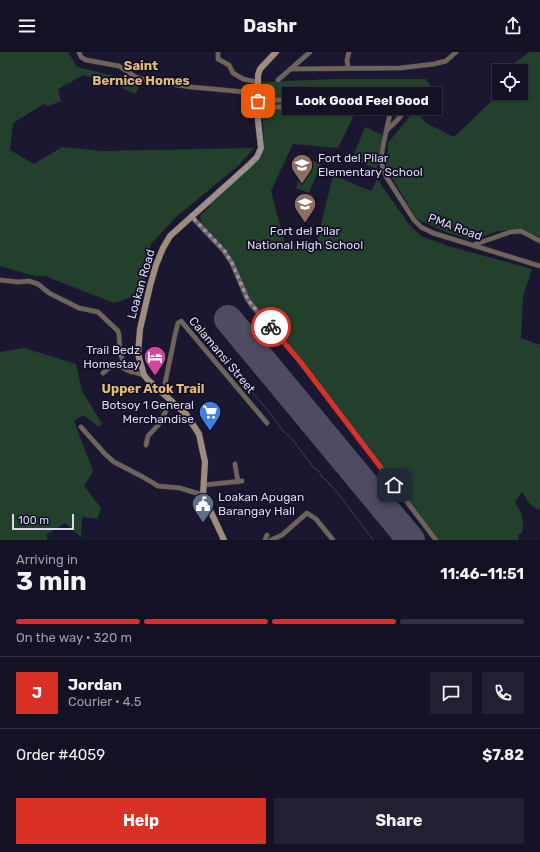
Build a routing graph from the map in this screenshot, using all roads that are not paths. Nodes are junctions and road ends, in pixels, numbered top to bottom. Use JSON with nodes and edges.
{"nodes":[{"id":1,"x":79,"y":52,"type":"edge"},
{"id":2,"x":218,"y":52,"type":"edge"},
{"id":3,"x":276,"y":52,"type":"edge"},
{"id":4,"x":310,"y":52,"type":"edge"},
{"id":5,"x":349,"y":52,"type":"edge"},
{"id":6,"x":456,"y":52,"type":"edge"},
{"id":7,"x":348,"y":68,"type":"junction"},
{"id":8,"x":290,"y":69,"type":"junction"},
{"id":9,"x":278,"y":80,"type":"dead end"},
{"id":10,"x":257,"y":82,"type":"junction"},
{"id":11,"x":258,"y":93,"type":"junction"},
{"id":12,"x":291,"y":100,"type":"junction"},
{"id":13,"x":258,"y":104,"type":"junction"},
{"id":14,"x":291,"y":107,"type":"junction"},
{"id":15,"x":387,"y":130,"type":"junction"},
{"id":16,"x":191,"y":216,"type":"junction"},
{"id":17,"x":540,"y":241,"type":"edge"},
{"id":18,"x":473,"y":245,"type":"junction"},
{"id":19,"x":540,"y":266,"type":"edge"},
{"id":20,"x":0,"y":280,"type":"edge"},
{"id":21,"x":103,"y":372,"type":"dead end"},
{"id":22,"x":132,"y":372,"type":"junction"},
{"id":23,"x":144,"y":375,"type":"junction"},
{"id":24,"x":164,"y":393,"type":"junction"},
{"id":25,"x":171,"y":400,"type":"junction"},
{"id":26,"x":267,"y":423,"type":"dead end"},
{"id":27,"x":81,"y":427,"type":"dead end"},
{"id":28,"x":146,"y":445,"type":"dead end"},
{"id":29,"x":235,"y":464,"type":"dead end"},
{"id":30,"x":204,"y":485,"type":"junction"},
{"id":31,"x":203,"y":495,"type":"junction"},
{"id":32,"x":224,"y":540,"type":"edge"},
{"id":33,"x":270,"y":540,"type":"edge"},
{"id":34,"x":333,"y":540,"type":"edge"},
{"id":35,"x":436,"y":540,"type":"edge"}],
"edges":[{"from":1,"to":11,"type":"street"},
{"from":2,"to":10,"type":"street"},
{"from":3,"to":10,"type":"main road","name":"Loakan Road"},
{"from":4,"to":8,"type":"street"},
{"from":5,"to":7,"type":"street"},
{"from":6,"to":7,"type":"street"},
{"from":7,"to":8,"type":"street"},
{"from":8,"to":9,"type":"street"},
{"from":10,"to":11,"type":"main road","name":"Loakan Road"},
{"from":11,"to":13,"type":"main road","name":"Loakan Road"},
{"from":12,"to":13,"type":"street"},
{"from":12,"to":14,"type":"street"},
{"from":12,"to":15,"type":"street"},
{"from":13,"to":14,"type":"street","name":"PMA Road"},
{"from":13,"to":16,"type":"main road","name":"Loakan Road"},
{"from":14,"to":15,"type":"street","name":"PMA Road"},
{"from":15,"to":18,"type":"street","name":"PMA Road"},
{"from":16,"to":23,"type":"main road","name":"Loakan Road"},
{"from":16,"to":35,"type":"street"},
{"from":17,"to":18,"type":"street"},
{"from":18,"to":19,"type":"street","name":"PMA Road"},
{"from":20,"to":22,"type":"street"},
{"from":21,"to":22,"type":"street"},
{"from":22,"to":23,"type":"street"},
{"from":23,"to":24,"type":"main road"},
{"from":24,"to":25,"type":"main road"},
{"from":24,"to":26,"type":"street","name":"Calamansi Street"},
{"from":25,"to":28,"type":"street"},
{"from":25,"to":30,"type":"main road"},
{"from":27,"to":31,"type":"street"},
{"from":29,"to":30,"type":"street"},
{"from":30,"to":31,"type":"main road"},
{"from":31,"to":32,"type":"main road"},
{"from":33,"to":34,"type":"street"}]}
